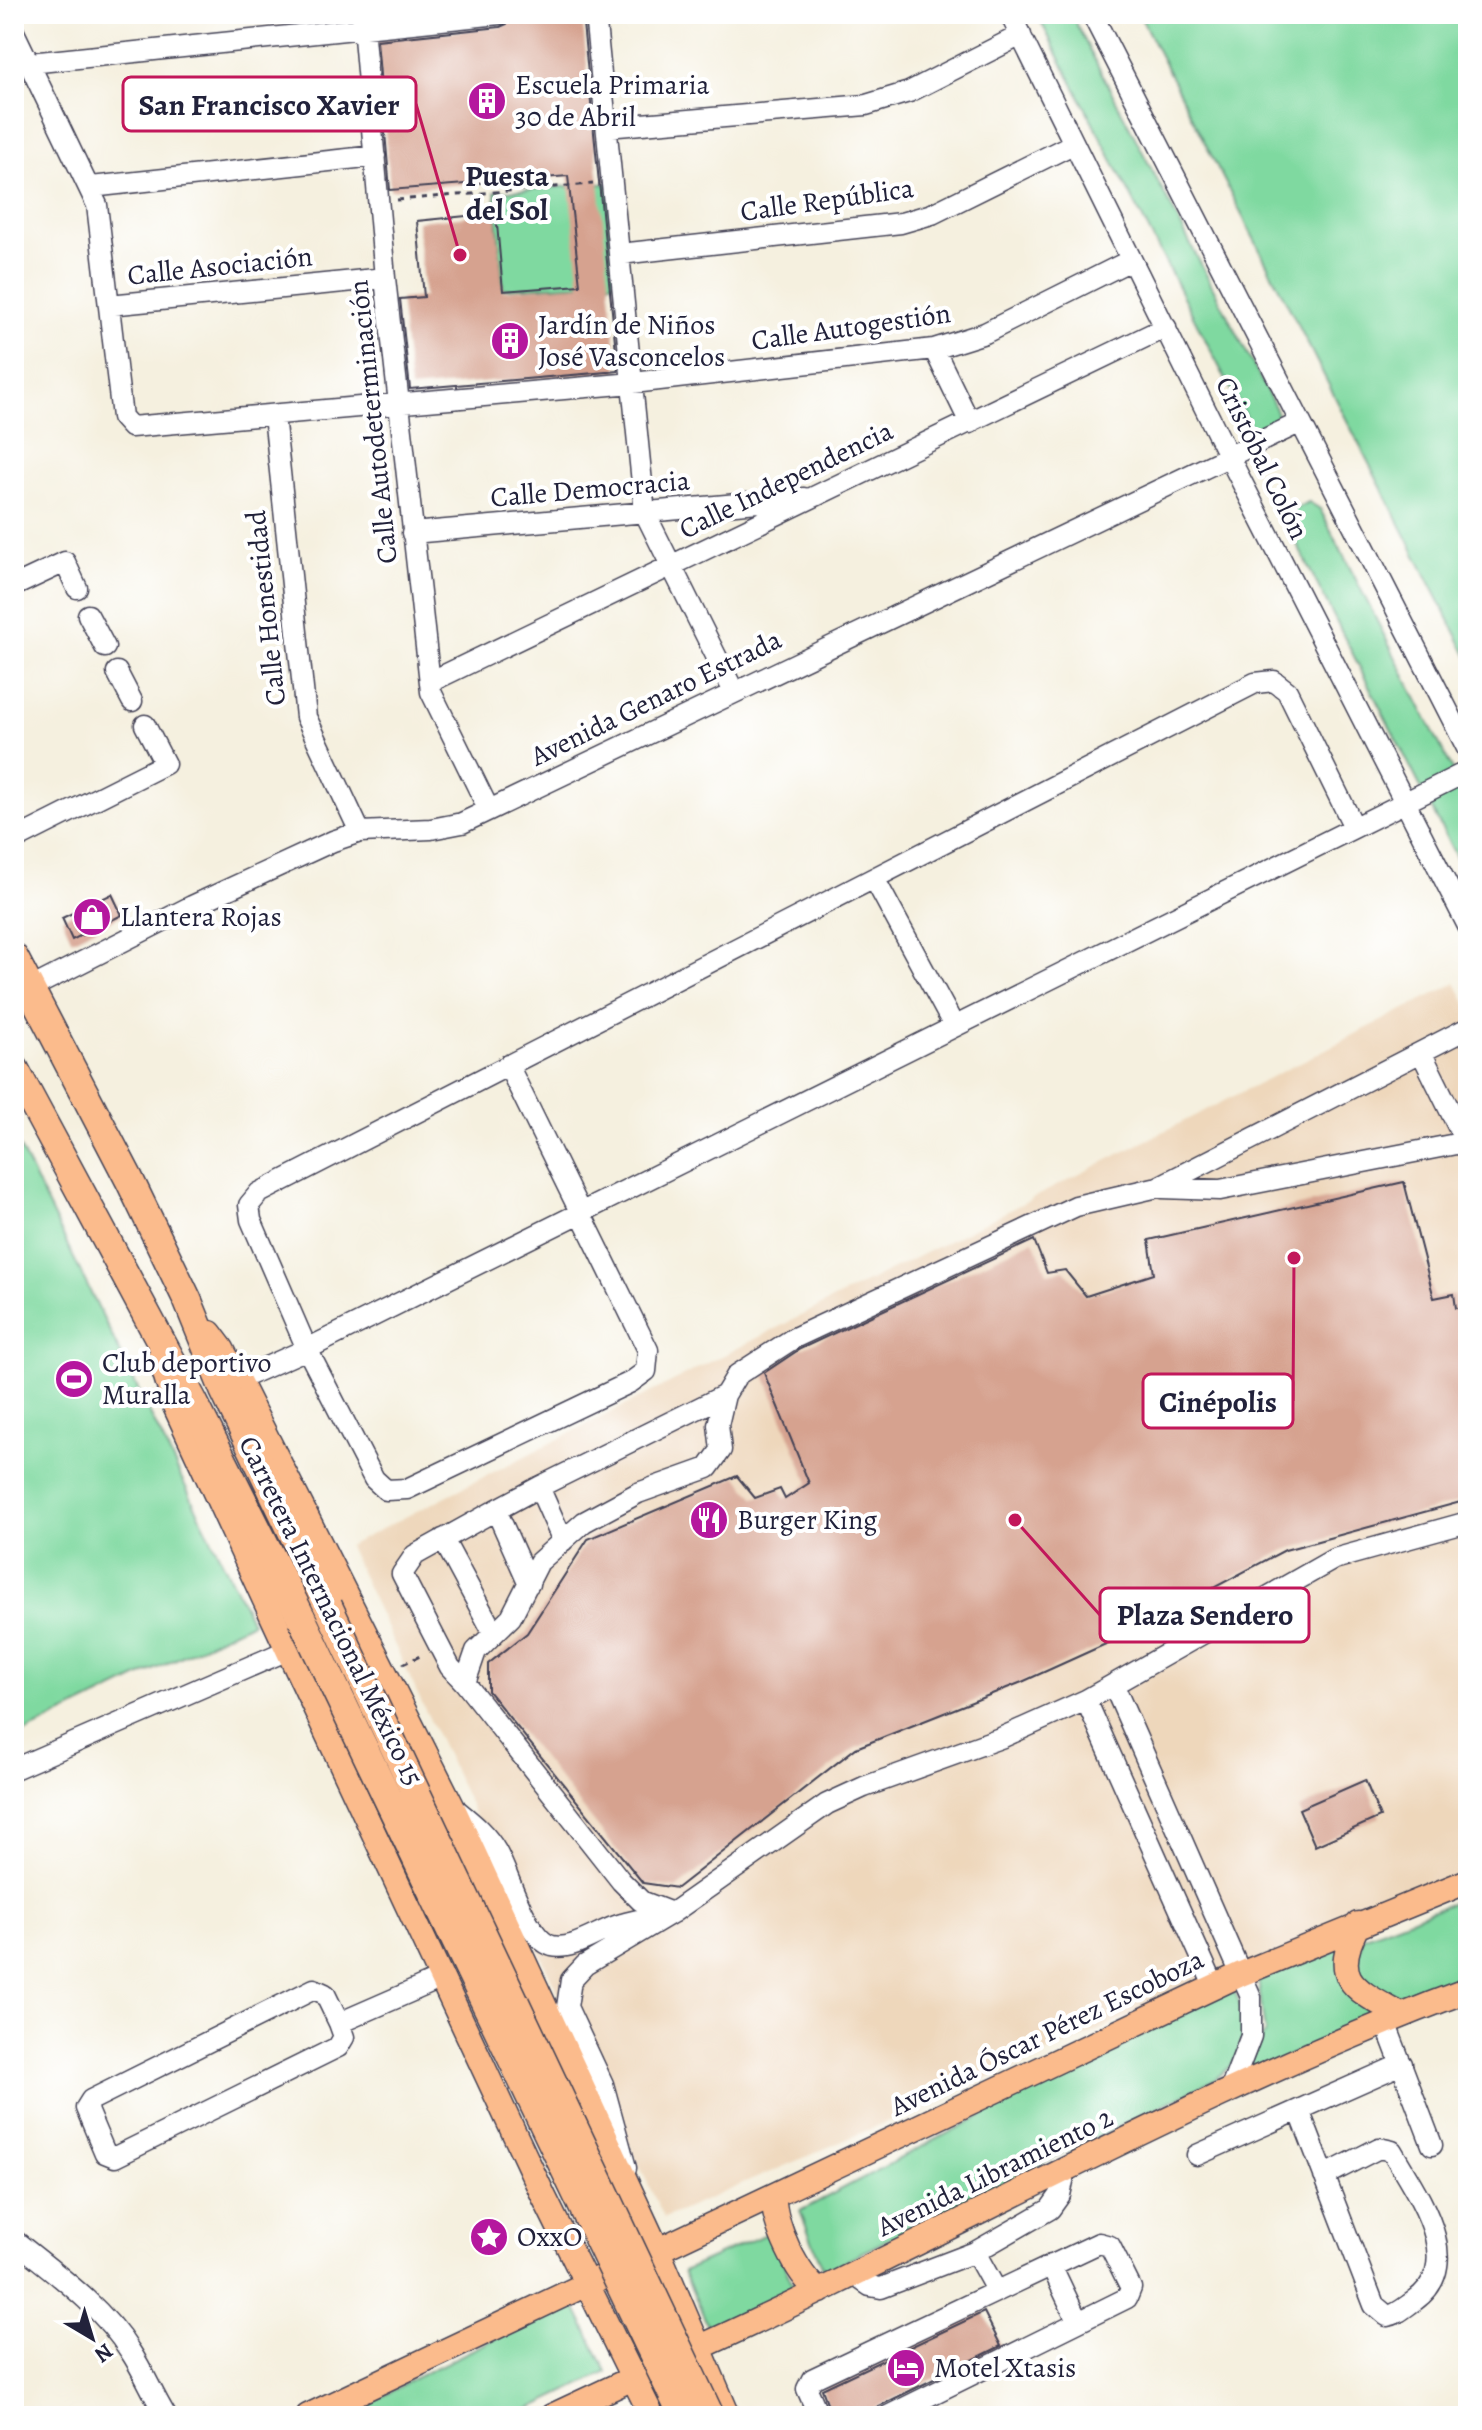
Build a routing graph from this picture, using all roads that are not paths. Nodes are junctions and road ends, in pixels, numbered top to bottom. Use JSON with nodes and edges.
{"nodes":[{"id":1,"x":499,"y":14,"type":"edge"},
{"id":2,"x":595,"y":14,"type":"edge"},
{"id":3,"x":1010,"y":14,"type":"edge"},
{"id":4,"x":1092,"y":14,"type":"edge"},
{"id":5,"x":363,"y":22,"type":"edge"},
{"id":6,"x":14,"y":32,"type":"edge"},
{"id":7,"x":1021,"y":35,"type":"junction"},
{"id":8,"x":30,"y":63,"type":"junction"},
{"id":9,"x":606,"y":127,"type":"junction"},
{"id":10,"x":1073,"y":144,"type":"junction"},
{"id":11,"x":375,"y":156,"type":"junction"},
{"id":12,"x":91,"y":187,"type":"junction"},
{"id":13,"x":620,"y":254,"type":"junction"},
{"id":14,"x":1131,"y":260,"type":"junction"},
{"id":15,"x":385,"y":278,"type":"junction"},
{"id":16,"x":109,"y":305,"type":"junction"},
{"id":17,"x":1166,"y":327,"type":"junction"},
{"id":18,"x":934,"y":349,"type":"junction"},
{"id":19,"x":633,"y":383,"type":"junction"},
{"id":20,"x":398,"y":403,"type":"junction"},
{"id":21,"x":274,"y":415,"type":"junction"},
{"id":22,"x":970,"y":423,"type":"junction"},
{"id":23,"x":1299,"y":423,"type":"junction"},
{"id":24,"x":1229,"y":457,"type":"junction"},
{"id":25,"x":820,"y":496,"type":"junction"},
{"id":26,"x":645,"y":513,"type":"junction"},
{"id":27,"x":412,"y":533,"type":"junction"},
{"id":28,"x":669,"y":567,"type":"junction"},
{"id":29,"x":14,"y":586,"type":"edge"},
{"id":30,"x":77,"y":588,"type":"dead end"},
{"id":31,"x":88,"y":615,"type":"dead end"},
{"id":32,"x":105,"y":647,"type":"dead end"},
{"id":33,"x":117,"y":672,"type":"dead end"},
{"id":34,"x":430,"y":682,"type":"junction"},
{"id":35,"x":733,"y":690,"type":"junction"},
{"id":36,"x":132,"y":701,"type":"dead end"},
{"id":37,"x":145,"y":725,"type":"dead end"},
{"id":38,"x":1468,"y":750,"type":"edge"},
{"id":39,"x":1468,"y":771,"type":"edge"},
{"id":40,"x":1405,"y":802,"type":"junction"},
{"id":41,"x":489,"y":810,"type":"junction"},
{"id":42,"x":1354,"y":827,"type":"junction"},
{"id":43,"x":360,"y":832,"type":"junction"},
{"id":44,"x":15,"y":836,"type":"edge"},
{"id":45,"x":874,"y":878,"type":"junction"},
{"id":46,"x":1468,"y":926,"type":"edge"},
{"id":47,"x":14,"y":958,"type":"edge"},
{"id":48,"x":29,"y":989,"type":"junction"},
{"id":49,"x":954,"y":1026,"type":"junction"},
{"id":50,"x":1468,"y":1028,"type":"edge"},
{"id":51,"x":1421,"y":1052,"type":"junction"},
{"id":52,"x":508,"y":1065,"type":"junction"},
{"id":53,"x":14,"y":1068,"type":"edge"},
{"id":54,"x":1467,"y":1144,"type":"edge"},
{"id":55,"x":1158,"y":1187,"type":"junction"},
{"id":56,"x":581,"y":1212,"type":"junction"},
{"id":57,"x":187,"y":1299,"type":"junction"},
{"id":58,"x":148,"y":1320,"type":"junction"},
{"id":59,"x":307,"y":1349,"type":"junction"},
{"id":60,"x":237,"y":1380,"type":"junction"},
{"id":61,"x":725,"y":1395,"type":"junction"},
{"id":62,"x":539,"y":1487,"type":"junction"},
{"id":63,"x":496,"y":1510,"type":"junction"},
{"id":64,"x":1468,"y":1522,"type":"edge"},
{"id":65,"x":443,"y":1539,"type":"junction"},
{"id":66,"x":563,"y":1541,"type":"junction"},
{"id":67,"x":529,"y":1584,"type":"junction"},
{"id":68,"x":493,"y":1632,"type":"junction"},
{"id":69,"x":288,"y":1650,"type":"junction"},
{"id":70,"x":465,"y":1683,"type":"junction"},
{"id":71,"x":1114,"y":1686,"type":"junction"},
{"id":72,"x":1086,"y":1700,"type":"junction"},
{"id":73,"x":14,"y":1769,"type":"edge"},
{"id":74,"x":452,"y":1806,"type":"junction"},
{"id":75,"x":1468,"y":1881,"type":"edge"},
{"id":76,"x":672,"y":1913,"type":"junction"},
{"id":77,"x":1358,"y":1924,"type":"junction"},
{"id":78,"x":1241,"y":1974,"type":"junction"},
{"id":79,"x":442,"y":1978,"type":"junction"},
{"id":80,"x":1214,"y":1986,"type":"junction"},
{"id":81,"x":1468,"y":1990,"type":"edge"},
{"id":82,"x":1393,"y":2018,"type":"junction"},
{"id":83,"x":339,"y":2023,"type":"junction"},
{"id":84,"x":1402,"y":2064,"type":"junction"},
{"id":85,"x":1231,"y":2088,"type":"junction"},
{"id":86,"x":1299,"y":2110,"type":"junction"},
{"id":87,"x":1432,"y":2145,"type":"dead end"},
{"id":88,"x":1197,"y":2155,"type":"dead end"},
{"id":89,"x":616,"y":2161,"type":"junction"},
{"id":90,"x":1065,"y":2172,"type":"junction"},
{"id":91,"x":1324,"y":2176,"type":"junction"},
{"id":92,"x":631,"y":2191,"type":"junction"},
{"id":93,"x":544,"y":2197,"type":"junction"},
{"id":94,"x":774,"y":2197,"type":"junction"},
{"id":95,"x":14,"y":2240,"type":"edge"},
{"id":96,"x":975,"y":2252,"type":"junction"},
{"id":97,"x":639,"y":2265,"type":"junction"},
{"id":98,"x":1051,"y":2265,"type":"junction"},
{"id":99,"x":854,"y":2275,"type":"junction"},
{"id":100,"x":588,"y":2284,"type":"junction"},
{"id":101,"x":996,"y":2290,"type":"junction"},
{"id":102,"x":820,"y":2291,"type":"junction"},
{"id":103,"x":1078,"y":2322,"type":"junction"},
{"id":104,"x":700,"y":2347,"type":"junction"},
{"id":105,"x":634,"y":2377,"type":"junction"},
{"id":106,"x":166,"y":2416,"type":"edge"},
{"id":107,"x":308,"y":2416,"type":"edge"},
{"id":108,"x":552,"y":2416,"type":"edge"},
{"id":109,"x":652,"y":2416,"type":"edge"},
{"id":110,"x":683,"y":2416,"type":"edge"},
{"id":111,"x":710,"y":2416,"type":"edge"},
{"id":112,"x":728,"y":2416,"type":"edge"},
{"id":113,"x":819,"y":2416,"type":"edge"},
{"id":114,"x":888,"y":2416,"type":"edge"}],
"edges":[{"from":1,"to":5,"type":"street"},
{"from":2,"to":9,"type":"street"},
{"from":3,"to":7,"type":"street","name":"Cristóbal Colón"},
{"from":4,"to":23,"type":"street","name":"Cristóbal Colón"},
{"from":5,"to":8,"type":"street"},
{"from":5,"to":11,"type":"street","name":"Calle Autodeterminación"},
{"from":6,"to":8,"type":"street"},
{"from":7,"to":9,"type":"street"},
{"from":7,"to":10,"type":"street","name":"Cristóbal Colón"},
{"from":8,"to":12,"type":"street"},
{"from":9,"to":13,"type":"street"},
{"from":10,"to":13,"type":"street","name":"Calle República"},
{"from":10,"to":14,"type":"street","name":"Cristóbal Colón"},
{"from":11,"to":12,"type":"street"},
{"from":11,"to":15,"type":"street","name":"Calle Autodeterminación"},
{"from":12,"to":16,"type":"street"},
{"from":13,"to":19,"type":"street"},
{"from":14,"to":17,"type":"street","name":"Cristóbal Colón"},
{"from":14,"to":18,"type":"street","name":"Calle Autogestión"},
{"from":15,"to":16,"type":"street","name":"Calle Asociación"},
{"from":15,"to":20,"type":"street","name":"Calle Autodeterminación"},
{"from":16,"to":21,"type":"street","name":"Calle Autogestión"},
{"from":17,"to":22,"type":"street","name":"Calle Independencia"},
{"from":17,"to":24,"type":"street","name":"Cristóbal Colón"},
{"from":18,"to":19,"type":"street","name":"Calle Autogestión"},
{"from":18,"to":22,"type":"street"},
{"from":19,"to":20,"type":"street","name":"Calle Autogestión"},
{"from":19,"to":26,"type":"street"},
{"from":20,"to":21,"type":"street","name":"Calle Autogestión"},
{"from":20,"to":27,"type":"street","name":"Calle Autodeterminación"},
{"from":21,"to":43,"type":"street","name":"Calle Honestidad"},
{"from":22,"to":25,"type":"street","name":"Calle Independencia"},
{"from":23,"to":24,"type":"street","name":"Avenida Genaro Estrada"},
{"from":23,"to":38,"type":"street","name":"Cristóbal Colón"},
{"from":24,"to":35,"type":"street","name":"Avenida Genaro Estrada"},
{"from":24,"to":40,"type":"street","name":"Cristóbal Colón"},
{"from":25,"to":26,"type":"street","name":"Calle Democracia"},
{"from":25,"to":28,"type":"street","name":"Calle Independencia"},
{"from":26,"to":27,"type":"street","name":"Calle Democracia"},
{"from":26,"to":28,"type":"street"},
{"from":27,"to":34,"type":"street","name":"Calle Autodeterminación"},
{"from":28,"to":34,"type":"street","name":"Calle Independencia"},
{"from":28,"to":35,"type":"street"},
{"from":29,"to":30,"type":"street"},
{"from":31,"to":32,"type":"street"},
{"from":33,"to":36,"type":"street"},
{"from":34,"to":41,"type":"street","name":"Calle Autodeterminación"},
{"from":35,"to":41,"type":"street","name":"Avenida Genaro Estrada"},
{"from":37,"to":44,"type":"street"},
{"from":39,"to":40,"type":"street"},
{"from":40,"to":42,"type":"street"},
{"from":40,"to":46,"type":"street","name":"Cristóbal Colón"},
{"from":41,"to":43,"type":"street","name":"Avenida Genaro Estrada"},
{"from":42,"to":45,"type":"street"},
{"from":42,"to":49,"type":"street"},
{"from":43,"to":48,"type":"street","name":"Avenida Genaro Estrada"},
{"from":45,"to":49,"type":"street"},
{"from":45,"to":52,"type":"street"},
{"from":47,"to":48,"type":"highway","name":"Carretera Internacional México 15"},
{"from":48,"to":57,"type":"highway","name":"Carretera Internacional México 15"},
{"from":49,"to":56,"type":"street"},
{"from":50,"to":51,"type":"street"},
{"from":51,"to":54,"type":"street"},
{"from":51,"to":55,"type":"street"},
{"from":52,"to":56,"type":"street"},
{"from":52,"to":59,"type":"street"},
{"from":53,"to":58,"type":"highway","name":"Carretera Internacional México 15"},
{"from":54,"to":55,"type":"street"},
{"from":55,"to":61,"type":"street"},
{"from":56,"to":59,"type":"street"},
{"from":56,"to":59,"type":"street"},
{"from":57,"to":60,"type":"main road"},
{"from":57,"to":97,"type":"highway","name":"Carretera Internacional México 15","bridge":true},
{"from":58,"to":69,"type":"main road"},
{"from":58,"to":97,"type":"highway","name":"Carretera Internacional México 15","bridge":true},
{"from":59,"to":60,"type":"street"},
{"from":60,"to":74,"type":"main road"},
{"from":61,"to":62,"type":"street"},
{"from":61,"to":66,"type":"street"},
{"from":62,"to":63,"type":"street"},
{"from":62,"to":66,"type":"street"},
{"from":63,"to":65,"type":"street"},
{"from":63,"to":67,"type":"street"},
{"from":64,"to":71,"type":"street"},
{"from":65,"to":68,"type":"street"},
{"from":65,"to":70,"type":"street"},
{"from":66,"to":67,"type":"street"},
{"from":67,"to":68,"type":"street"},
{"from":68,"to":70,"type":"street"},
{"from":69,"to":73,"type":"street"},
{"from":69,"to":79,"type":"main road"},
{"from":70,"to":76,"type":"street"},
{"from":71,"to":72,"type":"street"},
{"from":71,"to":78,"type":"street"},
{"from":72,"to":76,"type":"street"},
{"from":72,"to":80,"type":"street"},
{"from":74,"to":76,"type":"street"},
{"from":74,"to":89,"type":"main road"},
{"from":75,"to":77,"type":"main road","name":"Avenida Óscar Pérez Escoboza"},
{"from":76,"to":92,"type":"street"},
{"from":77,"to":78,"type":"main road","name":"Avenida Óscar Pérez Escoboza"},
{"from":77,"to":82,"type":"main road"},
{"from":78,"to":80,"type":"main road","name":"Avenida Óscar Pérez Escoboza"},
{"from":78,"to":85,"type":"street"},
{"from":79,"to":83,"type":"street"},
{"from":79,"to":93,"type":"main road"},
{"from":80,"to":94,"type":"main road","name":"Avenida Óscar Pérez Escoboza"},
{"from":81,"to":82,"type":"main road","name":"Avenida Libramiento 2"},
{"from":82,"to":84,"type":"street"},
{"from":82,"to":85,"type":"main road","name":"Avenida Libramiento 2"},
{"from":83,"to":83,"type":"street"},
{"from":84,"to":86,"type":"street"},
{"from":84,"to":87,"type":"street"},
{"from":85,"to":90,"type":"main road","name":"Avenida Libramiento 2"},
{"from":86,"to":88,"type":"street"},
{"from":86,"to":91,"type":"street"},
{"from":89,"to":92,"type":"main road"},
{"from":89,"to":93,"type":"main road"},
{"from":90,"to":96,"type":"street"},
{"from":90,"to":99,"type":"main road","name":"Avenida Libramiento 2"},
{"from":91,"to":91,"type":"street"},
{"from":92,"to":97,"type":"main road"},
{"from":93,"to":100,"type":"main road"},
{"from":94,"to":97,"type":"main road","name":"Avenida Óscar Pérez Escoboza"},
{"from":94,"to":102,"type":"main road"},
{"from":95,"to":106,"type":"street"},
{"from":96,"to":99,"type":"street"},
{"from":96,"to":101,"type":"street"},
{"from":97,"to":100,"type":"main road"},
{"from":97,"to":104,"type":"main road"},
{"from":97,"to":110,"type":"highway","bridge":true},
{"from":97,"to":111,"type":"highway","bridge":true},
{"from":98,"to":101,"type":"street"},
{"from":98,"to":103,"type":"street"},
{"from":98,"to":103,"type":"street"},
{"from":99,"to":102,"type":"main road","name":"Avenida Libramiento 2"},
{"from":100,"to":105,"type":"main road"},
{"from":100,"to":107,"type":"main road"},
{"from":101,"to":113,"type":"street"},
{"from":102,"to":104,"type":"main road","name":"Avenida Libramiento 2"},
{"from":103,"to":114,"type":"street"},
{"from":104,"to":105,"type":"main road","name":"Avenida Libramiento 2"},
{"from":104,"to":112,"type":"main road"},
{"from":105,"to":108,"type":"main road","name":"Avenida Libramiento 2"},
{"from":105,"to":109,"type":"main road"}]}
